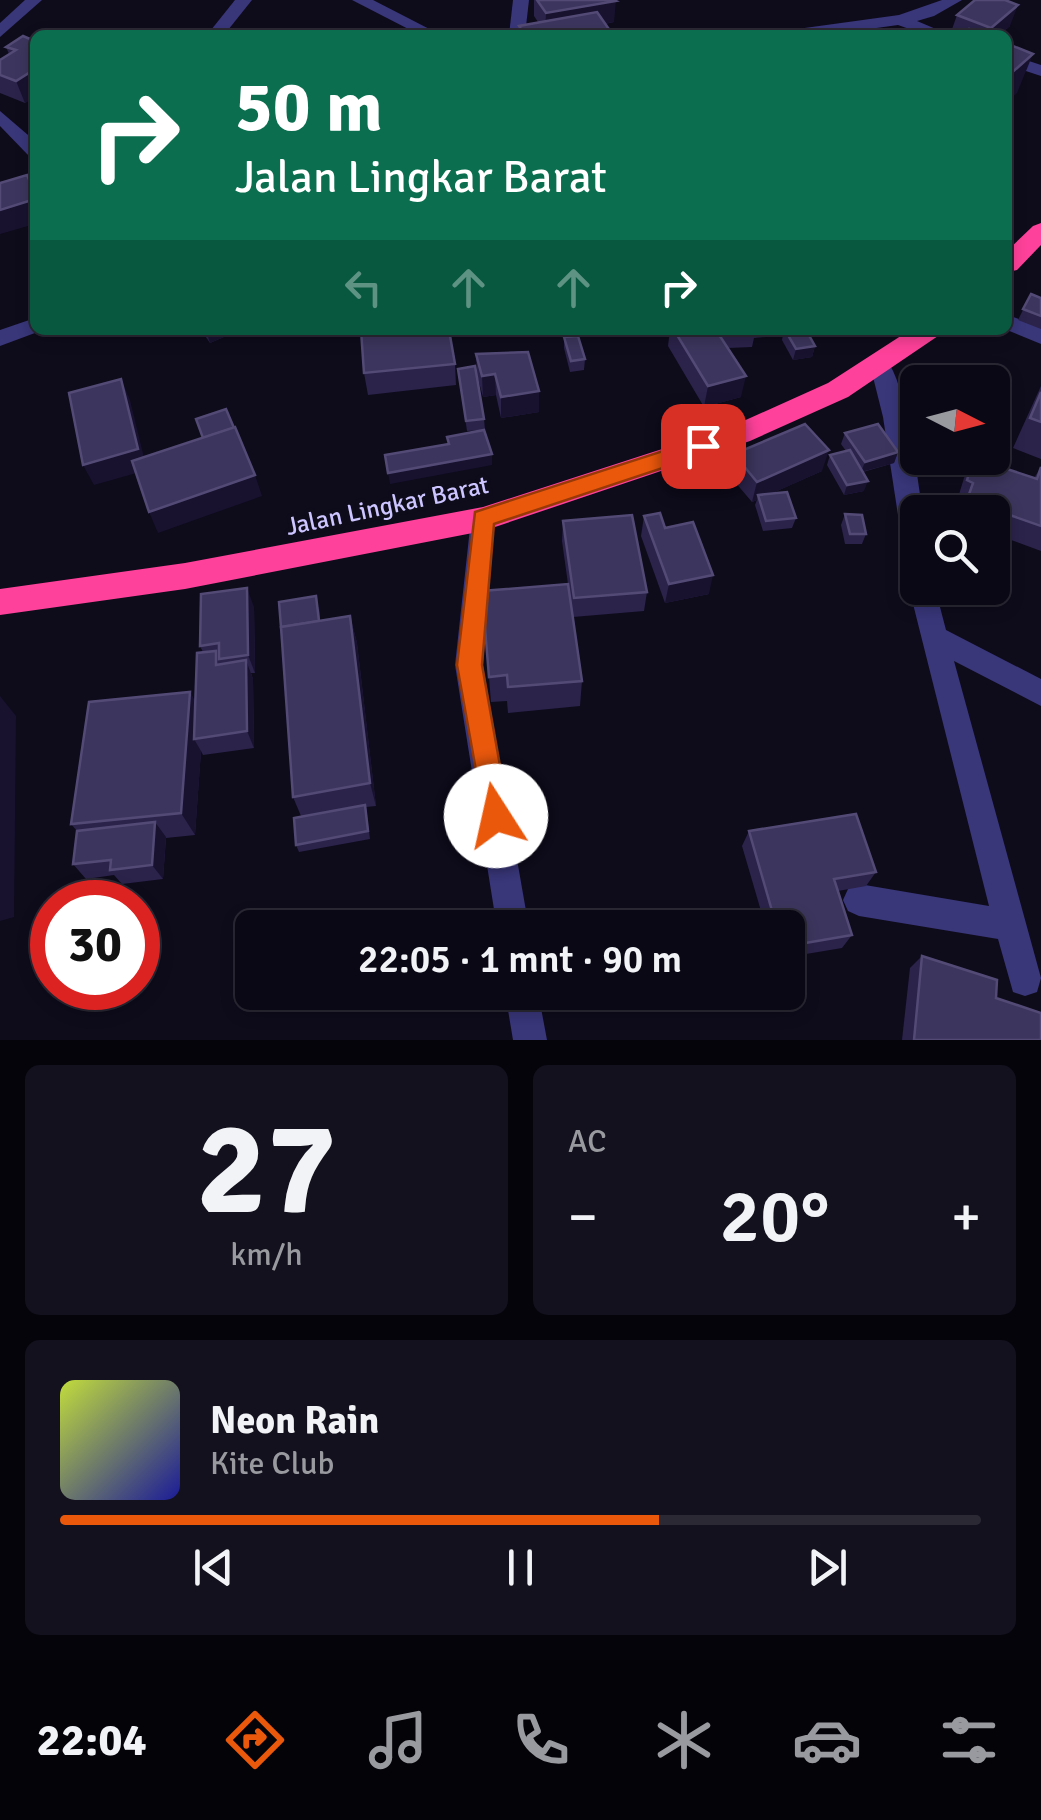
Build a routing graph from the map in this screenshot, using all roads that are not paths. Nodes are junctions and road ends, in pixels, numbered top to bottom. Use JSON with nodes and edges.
{"nodes":[{"id":1,"x":34,"y":0,"type":"edge"},
{"id":2,"x":244,"y":0,"type":"edge"},
{"id":3,"x":360,"y":0,"type":"edge"},
{"id":4,"x":521,"y":0,"type":"edge"},
{"id":5,"x":954,"y":0,"type":"edge"},
{"id":6,"x":899,"y":20,"type":"junction"},
{"id":7,"x":219,"y":30,"type":"edge"},
{"id":8,"x":423,"y":30,"type":"edge"},
{"id":9,"x":518,"y":30,"type":"edge"},
{"id":10,"x":826,"y":30,"type":"edge"},
{"id":11,"x":928,"y":30,"type":"edge"},
{"id":12,"x":0,"y":32,"type":"edge"},
{"id":13,"x":1012,"y":60,"type":"edge"},
{"id":14,"x":1041,"y":71,"type":"edge"},
{"id":15,"x":0,"y":116,"type":"edge"},
{"id":16,"x":30,"y":146,"type":"edge"},
{"id":17,"x":1038,"y":239,"type":"edge"},
{"id":18,"x":1012,"y":261,"type":"edge"},
{"id":19,"x":1012,"y":324,"type":"edge"},
{"id":20,"x":30,"y":327,"type":"edge"},
{"id":21,"x":922,"y":335,"type":"edge"},
{"id":22,"x":1041,"y":336,"type":"edge"},
{"id":23,"x":0,"y":338,"type":"edge"},
{"id":24,"x":880,"y":365,"type":"junction"},
{"id":25,"x":907,"y":495,"type":"edge"},
{"id":26,"x":483,"y":519,"type":"junction"},
{"id":27,"x":0,"y":602,"type":"edge"},
{"id":28,"x":926,"y":605,"type":"edge"},
{"id":29,"x":934,"y":637,"type":"junction"},
{"id":30,"x":1041,"y":692,"type":"edge"},
{"id":31,"x":859,"y":900,"type":"dead end"},
{"id":32,"x":510,"y":910,"type":"edge"},
{"id":33,"x":1009,"y":925,"type":"junction"},
{"id":34,"x":1025,"y":980,"type":"dead end"},
{"id":35,"x":524,"y":1010,"type":"edge"},
{"id":36,"x":530,"y":1040,"type":"edge"}],
"edges":[{"from":1,"to":12,"type":"street"},
{"from":2,"to":7,"type":"street"},
{"from":3,"to":8,"type":"street"},
{"from":4,"to":9,"type":"street"},
{"from":5,"to":6,"type":"street"},
{"from":6,"to":10,"type":"street"},
{"from":6,"to":11,"type":"street"},
{"from":13,"to":14,"type":"street"},
{"from":15,"to":16,"type":"street"},
{"from":17,"to":18,"type":"highway"},
{"from":19,"to":22,"type":"street"},
{"from":20,"to":23,"type":"street"},
{"from":21,"to":24,"type":"highway","name":"Jalan Lingkar Barat"},
{"from":24,"to":25,"type":"street"},
{"from":24,"to":26,"type":"highway","name":"Jalan Lingkar Barat"},
{"from":26,"to":27,"type":"highway","name":"Jalan Lingkar Barat"},
{"from":26,"to":32,"type":"street"},
{"from":28,"to":29,"type":"street"},
{"from":29,"to":30,"type":"street"},
{"from":29,"to":33,"type":"street"},
{"from":31,"to":33,"type":"street"},
{"from":33,"to":34,"type":"street"},
{"from":35,"to":36,"type":"street"}]}
